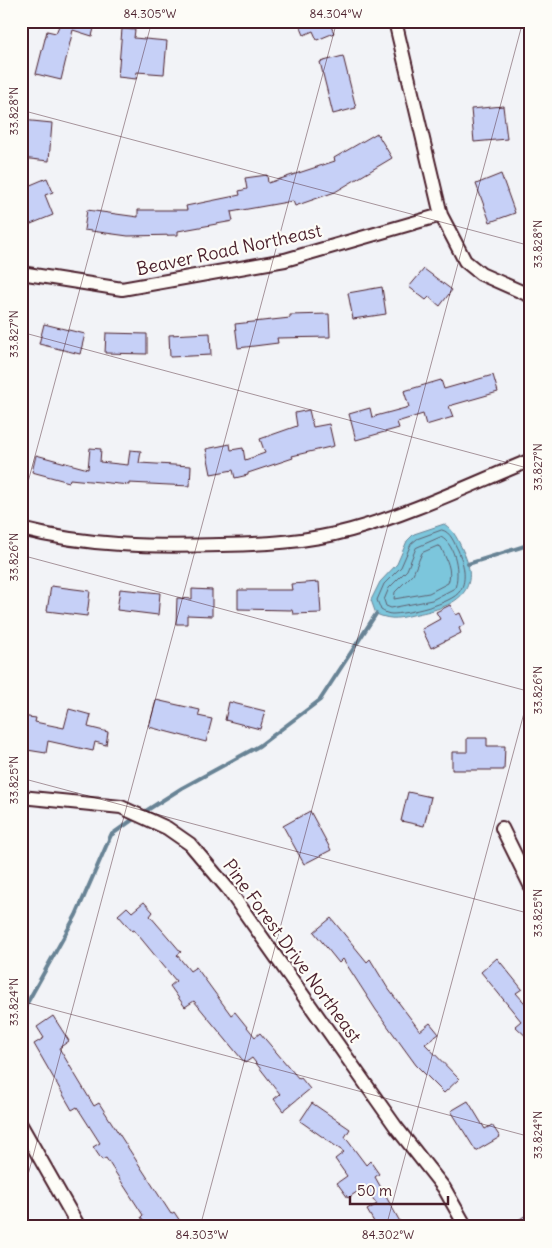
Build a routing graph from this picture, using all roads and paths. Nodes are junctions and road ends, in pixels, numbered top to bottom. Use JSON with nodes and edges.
{"nodes":[{"id":1,"x":395,"y":21,"type":"edge"},
{"id":2,"x":441,"y":216,"type":"junction"},
{"id":3,"x":21,"y":273,"type":"edge"},
{"id":4,"x":531,"y":296,"type":"edge"},
{"id":5,"x":531,"y":460,"type":"edge"},
{"id":6,"x":21,"y":530,"type":"edge"},
{"id":7,"x":21,"y":798,"type":"edge"},
{"id":8,"x":502,"y":828,"type":"dead end"},
{"id":9,"x":531,"y":887,"type":"edge"},
{"id":10,"x":21,"y":1125,"type":"edge"},
{"id":11,"x":78,"y":1227,"type":"edge"},
{"id":12,"x":466,"y":1227,"type":"edge"}],
"edges":[{"from":1,"to":2,"type":"street"},
{"from":2,"to":3,"type":"street","name":"Beaver Road Northeast"},
{"from":2,"to":4,"type":"street"},
{"from":5,"to":6,"type":"street"},
{"from":7,"to":12,"type":"street","name":"Pine Forest Drive Northeast"},
{"from":8,"to":9,"type":"street"},
{"from":10,"to":11,"type":"street"}]}
